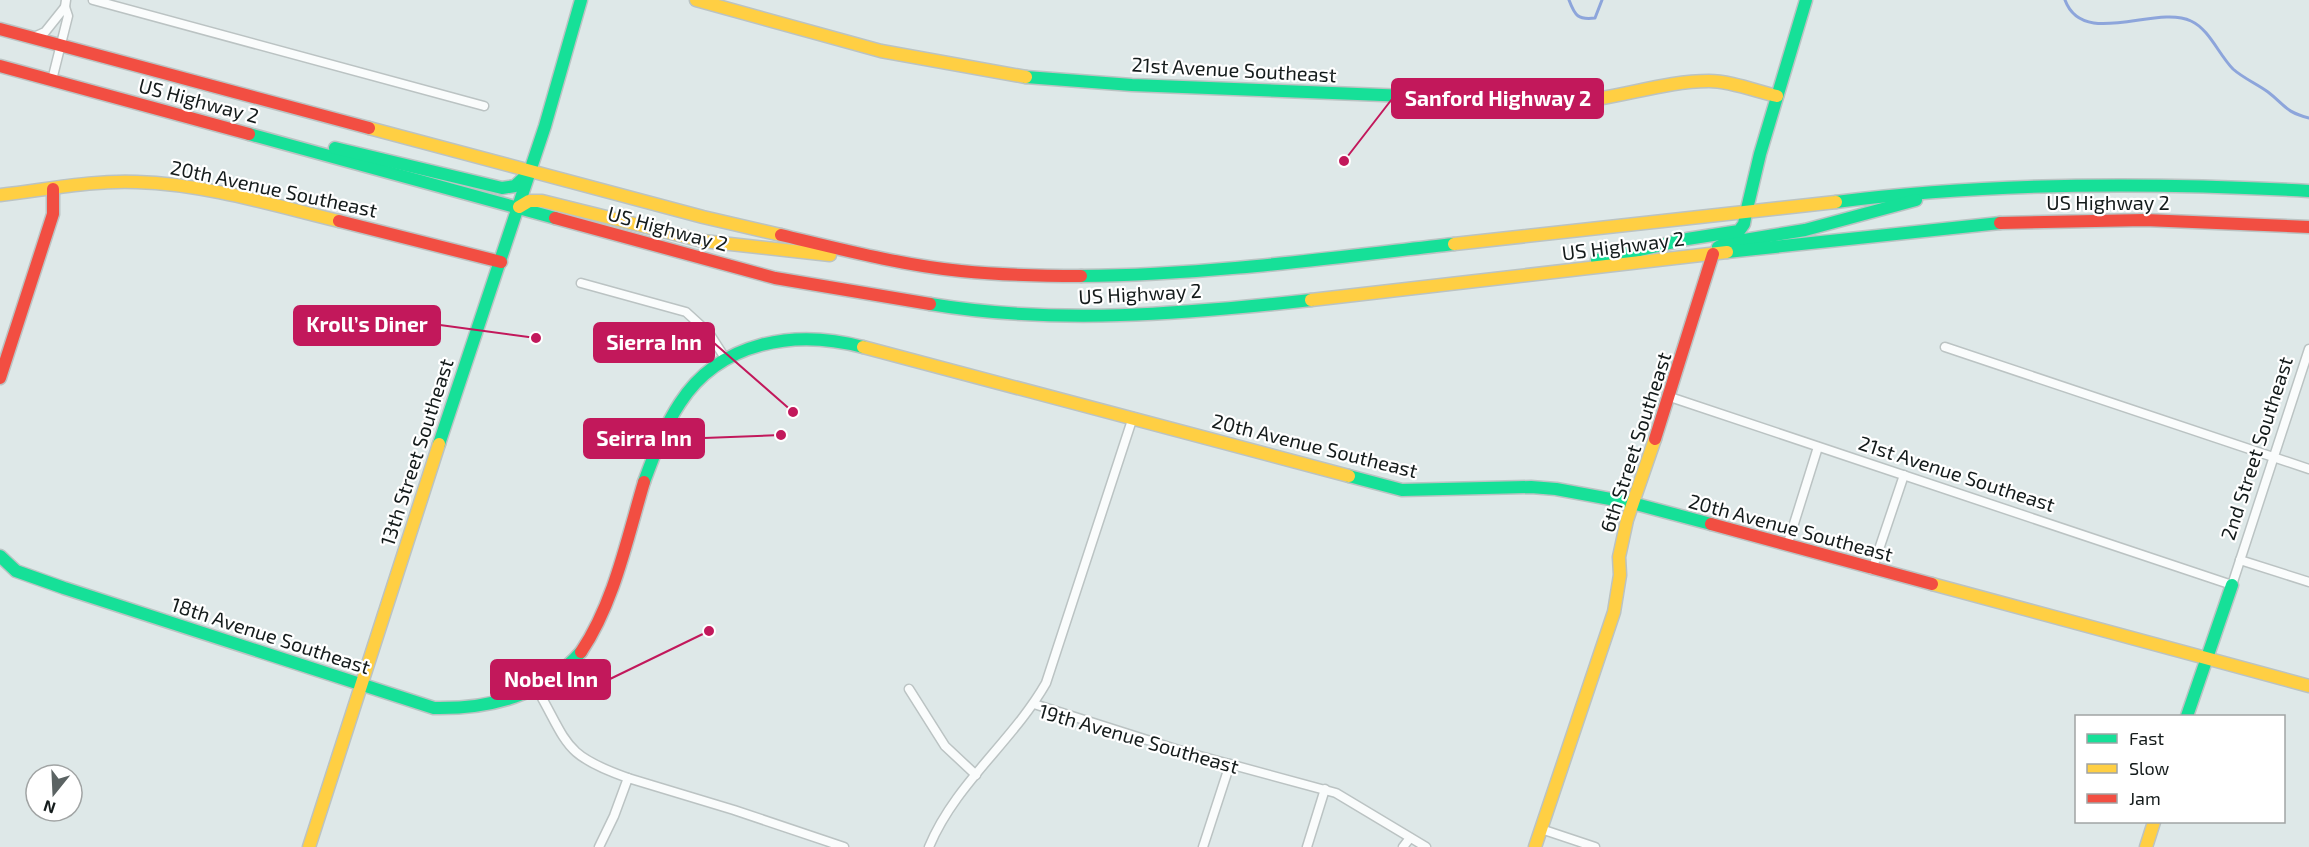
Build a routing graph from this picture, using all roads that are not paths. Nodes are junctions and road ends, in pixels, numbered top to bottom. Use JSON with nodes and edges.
{"nodes":[{"id":1,"x":93,"y":0,"type":"edge"},
{"id":2,"x":581,"y":0,"type":"edge"},
{"id":3,"x":696,"y":0,"type":"edge"},
{"id":4,"x":1806,"y":0,"type":"edge"},
{"id":5,"x":65,"y":4,"type":"edge"},
{"id":6,"x":0,"y":29,"type":"edge"},
{"id":7,"x":31,"y":38,"type":"junction"},
{"id":8,"x":61,"y":46,"type":"junction"},
{"id":9,"x":0,"y":66,"type":"edge"},
{"id":10,"x":52,"y":80,"type":"junction"},
{"id":11,"x":1777,"y":96,"type":"junction"},
{"id":12,"x":484,"y":106,"type":"dead end"},
{"id":13,"x":243,"y":133,"type":"junction"},
{"id":14,"x":531,"y":171,"type":"junction"},
{"id":15,"x":53,"y":189,"type":"junction"},
{"id":16,"x":1948,"y":190,"type":"junction"},
{"id":17,"x":2309,"y":191,"type":"edge"},
{"id":18,"x":0,"y":195,"type":"edge"},
{"id":19,"x":519,"y":207,"type":"junction"},
{"id":20,"x":1746,"y":213,"type":"junction"},
{"id":21,"x":2309,"y":229,"type":"edge"},
{"id":22,"x":1713,"y":254,"type":"junction"},
{"id":23,"x":872,"y":256,"type":"junction"},
{"id":24,"x":501,"y":262,"type":"junction"},
{"id":25,"x":1522,"y":277,"type":"junction"},
{"id":26,"x":581,"y":283,"type":"dead end"},
{"id":27,"x":1945,"y":347,"type":"dead end"},
{"id":28,"x":2309,"y":349,"type":"edge"},
{"id":29,"x":725,"y":358,"type":"junction"},
{"id":30,"x":0,"y":378,"type":"edge"},
{"id":31,"x":1670,"y":397,"type":"junction"},
{"id":32,"x":1133,"y":417,"type":"junction"},
{"id":33,"x":1818,"y":447,"type":"junction"},
{"id":34,"x":2273,"y":457,"type":"junction"},
{"id":35,"x":2309,"y":469,"type":"edge"},
{"id":36,"x":1904,"y":476,"type":"junction"},
{"id":37,"x":1632,"y":503,"type":"junction"},
{"id":38,"x":1787,"y":546,"type":"junction"},
{"id":39,"x":0,"y":556,"type":"edge"},
{"id":40,"x":2240,"y":560,"type":"junction"},
{"id":41,"x":1872,"y":570,"type":"junction"},
{"id":42,"x":2309,"y":582,"type":"edge"},
{"id":43,"x":2232,"y":585,"type":"junction"},
{"id":44,"x":2206,"y":659,"type":"junction"},
{"id":45,"x":361,"y":685,"type":"junction"},
{"id":46,"x":2309,"y":686,"type":"edge"},
{"id":47,"x":537,"y":689,"type":"junction"},
{"id":48,"x":909,"y":689,"type":"dead end"},
{"id":49,"x":1034,"y":704,"type":"junction"},
{"id":50,"x":2188,"y":715,"type":"edge"},
{"id":51,"x":1230,"y":764,"type":"junction"},
{"id":52,"x":976,"y":775,"type":"junction"},
{"id":53,"x":628,"y":778,"type":"junction"},
{"id":54,"x":1325,"y":789,"type":"junction"},
{"id":55,"x":2154,"y":823,"type":"edge"},
{"id":56,"x":1541,"y":829,"type":"junction"},
{"id":57,"x":1410,"y":838,"type":"junction"},
{"id":58,"x":309,"y":847,"type":"edge"},
{"id":59,"x":599,"y":847,"type":"edge"},
{"id":60,"x":844,"y":847,"type":"edge"},
{"id":61,"x":929,"y":847,"type":"edge"},
{"id":62,"x":1203,"y":847,"type":"edge"},
{"id":63,"x":1307,"y":847,"type":"edge"},
{"id":64,"x":1403,"y":847,"type":"edge"},
{"id":65,"x":1426,"y":847,"type":"edge"},
{"id":66,"x":1535,"y":847,"type":"edge"},
{"id":67,"x":1595,"y":847,"type":"edge"},
{"id":68,"x":2146,"y":847,"type":"edge"}],
"edges":[{"from":1,"to":12,"type":"street"},
{"from":2,"to":14,"type":"main road","name":"13th Street Southeast"},
{"from":3,"to":11,"type":"main road","name":"21st Avenue Southeast"},
{"from":4,"to":11,"type":"main road"},
{"from":5,"to":7,"type":"street"},
{"from":5,"to":8,"type":"street"},
{"from":6,"to":7,"type":"main road","name":"US Highway 2"},
{"from":7,"to":8,"type":"main road","name":"US Highway 2"},
{"from":8,"to":10,"type":"street"},
{"from":8,"to":14,"type":"main road","name":"US Highway 2"},
{"from":9,"to":10,"type":"main road","name":"US Highway 2"},
{"from":10,"to":13,"type":"main road","name":"US Highway 2"},
{"from":11,"to":20,"type":"main road"},
{"from":13,"to":14,"type":"main road"},
{"from":13,"to":19,"type":"main road","name":"US Highway 2"},
{"from":14,"to":19,"type":"main road","name":"13th Street Southeast"},
{"from":14,"to":23,"type":"main road","name":"US Highway 2"},
{"from":15,"to":18,"type":"main road","name":"20th Avenue Southeast"},
{"from":15,"to":24,"type":"main road","name":"20th Avenue Southeast"},
{"from":15,"to":30,"type":"main road"},
{"from":16,"to":17,"type":"main road","name":"US Highway 2"},
{"from":16,"to":20,"type":"main road","name":"US Highway 2"},
{"from":16,"to":22,"type":"main road"},
{"from":19,"to":23,"type":"main road"},
{"from":19,"to":24,"type":"main road","name":"13th Street Southeast"},
{"from":19,"to":25,"type":"main road","name":"US Highway 2"},
{"from":20,"to":23,"type":"main road","name":"US Highway 2"},
{"from":20,"to":25,"type":"main road"},
{"from":21,"to":22,"type":"main road","name":"US Highway 2"},
{"from":22,"to":25,"type":"main road","name":"US Highway 2"},
{"from":22,"to":31,"type":"main road","name":"6th Street Southeast"},
{"from":24,"to":45,"type":"main road","name":"13th Street Southeast"},
{"from":26,"to":29,"type":"street"},
{"from":27,"to":34,"type":"street"},
{"from":28,"to":34,"type":"street","name":"2nd Street Southeast"},
{"from":29,"to":32,"type":"main road","name":"20th Avenue Southeast"},
{"from":29,"to":47,"type":"main road","name":"18th Avenue Southeast"},
{"from":31,"to":33,"type":"street","name":"21st Avenue Southeast"},
{"from":31,"to":37,"type":"main road","name":"6th Street Southeast"},
{"from":32,"to":37,"type":"main road","name":"20th Avenue Southeast"},
{"from":32,"to":49,"type":"street"},
{"from":33,"to":36,"type":"street","name":"21st Avenue Southeast"},
{"from":33,"to":38,"type":"street"},
{"from":34,"to":35,"type":"street"},
{"from":34,"to":40,"type":"street","name":"2nd Street Southeast"},
{"from":36,"to":41,"type":"street"},
{"from":36,"to":43,"type":"street","name":"21st Avenue Southeast"},
{"from":37,"to":38,"type":"main road","name":"20th Avenue Southeast"},
{"from":37,"to":56,"type":"main road","name":"6th Street Southeast"},
{"from":38,"to":41,"type":"main road","name":"20th Avenue Southeast"},
{"from":39,"to":45,"type":"main road","name":"18th Avenue Southeast"},
{"from":40,"to":42,"type":"street"},
{"from":40,"to":43,"type":"street","name":"2nd Street Southeast"},
{"from":41,"to":44,"type":"main road","name":"20th Avenue Southeast"},
{"from":43,"to":44,"type":"main road"},
{"from":44,"to":46,"type":"main road","name":"20th Avenue Southeast"},
{"from":44,"to":50,"type":"main road"},
{"from":45,"to":47,"type":"main road","name":"18th Avenue Southeast"},
{"from":45,"to":58,"type":"main road","name":"13th Street Southeast"},
{"from":47,"to":53,"type":"street"},
{"from":48,"to":52,"type":"street"},
{"from":49,"to":51,"type":"street","name":"19th Avenue Southeast"},
{"from":49,"to":52,"type":"street","name":"19th Avenue Southeast"},
{"from":51,"to":54,"type":"street","name":"19th Avenue Southeast"},
{"from":51,"to":62,"type":"street"},
{"from":52,"to":61,"type":"street","name":"19th Avenue Southeast"},
{"from":53,"to":59,"type":"street"},
{"from":53,"to":60,"type":"street"},
{"from":54,"to":57,"type":"street","name":"19th Avenue Southeast"},
{"from":54,"to":63,"type":"street"},
{"from":55,"to":68,"type":"main road"},
{"from":56,"to":66,"type":"main road","name":"6th Street Southeast"},
{"from":56,"to":67,"type":"street"},
{"from":57,"to":64,"type":"street"},
{"from":57,"to":65,"type":"street","name":"19th Avenue Southeast"}]}
